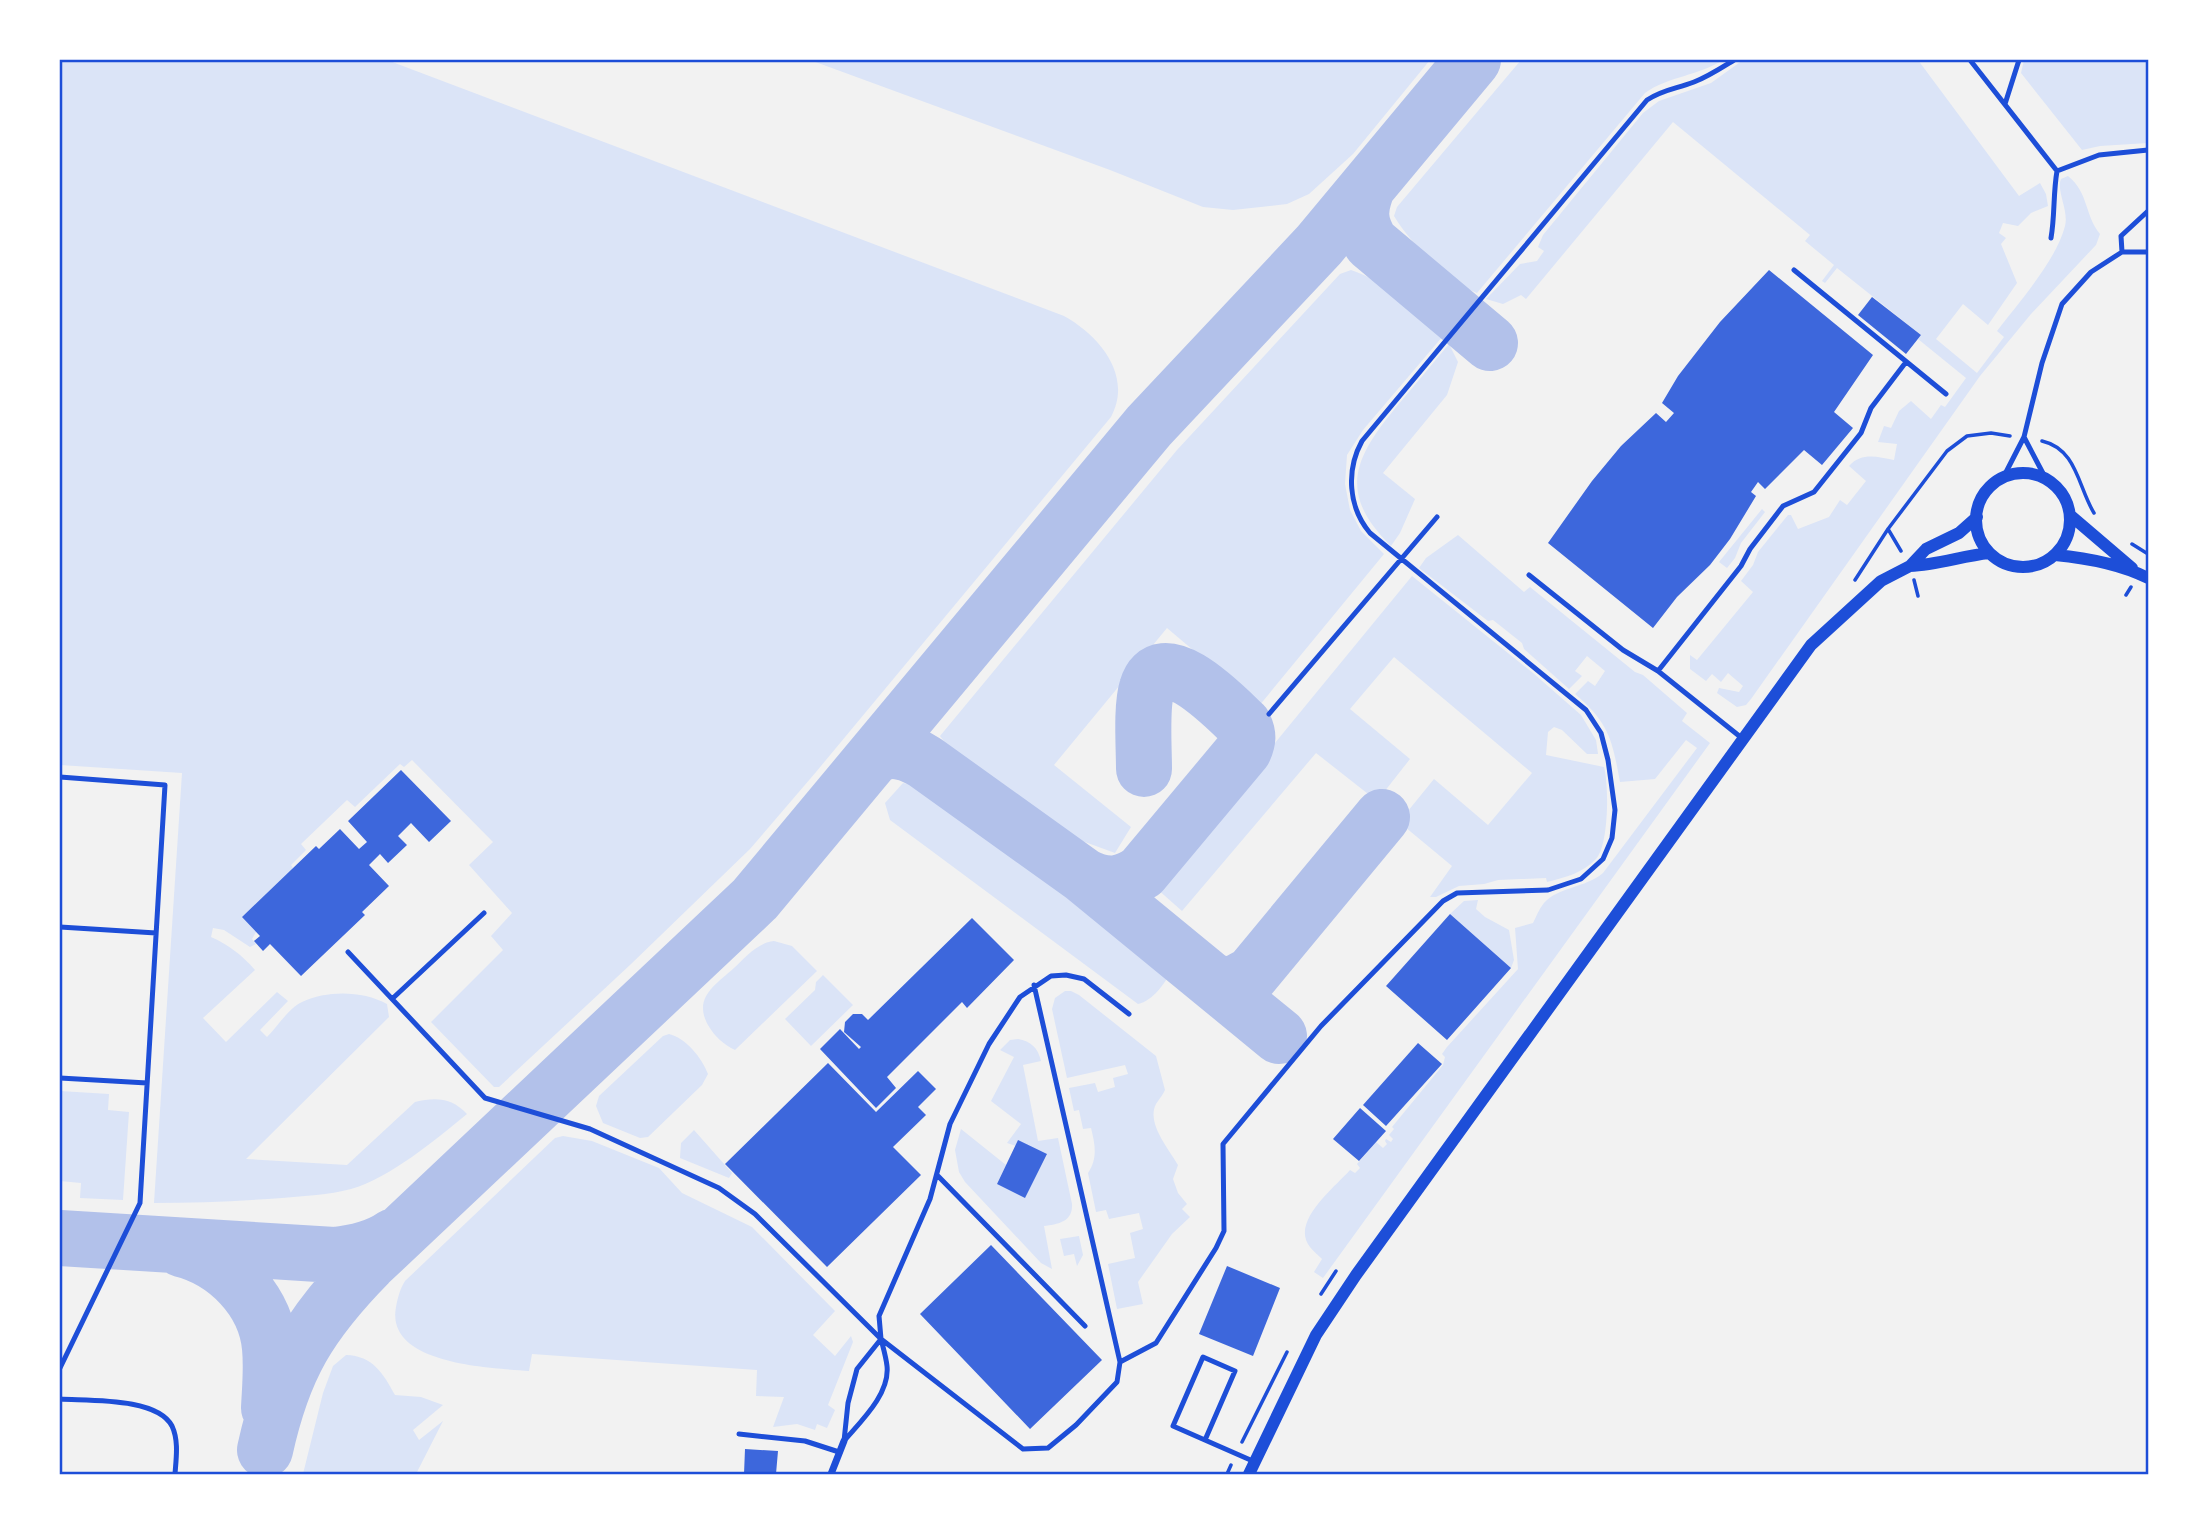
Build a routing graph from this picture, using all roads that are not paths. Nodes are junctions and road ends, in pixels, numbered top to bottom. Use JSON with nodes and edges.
{"nodes":[{"id":1,"x":1734,"y":60,"type":"edge"},
{"id":2,"x":1970,"y":60,"type":"edge"},
{"id":3,"x":2019,"y":60,"type":"edge"},
{"id":4,"x":2005,"y":104,"type":"junction"},
{"id":5,"x":2148,"y":150,"type":"edge"},
{"id":6,"x":2057,"y":171,"type":"junction"},
{"id":7,"x":2148,"y":211,"type":"edge"},
{"id":8,"x":2051,"y":238,"type":"dead end"},
{"id":9,"x":2122,"y":252,"type":"junction"},
{"id":10,"x":2148,"y":252,"type":"edge"},
{"id":11,"x":1794,"y":270,"type":"dead end"},
{"id":12,"x":1906,"y":362,"type":"junction"},
{"id":13,"x":1946,"y":394,"type":"dead end"},
{"id":14,"x":2024,"y":437,"type":"junction"},
{"id":15,"x":2003,"y":478,"type":"junction"},
{"id":16,"x":2046,"y":479,"type":"junction"},
{"id":17,"x":2070,"y":515,"type":"junction"},
{"id":18,"x":1437,"y":517,"type":"dead end"},
{"id":19,"x":1977,"y":517,"type":"junction"},
{"id":20,"x":1989,"y":553,"type":"junction"},
{"id":21,"x":2055,"y":555,"type":"junction"},
{"id":22,"x":1402,"y":560,"type":"junction"},
{"id":23,"x":1910,"y":566,"type":"junction"},
{"id":24,"x":1529,"y":575,"type":"dead end"},
{"id":25,"x":2143,"y":576,"type":"edge"},
{"id":26,"x":1658,"y":671,"type":"junction"},
{"id":27,"x":1269,"y":714,"type":"dead end"},
{"id":28,"x":1743,"y":739,"type":"junction"},
{"id":29,"x":60,"y":777,"type":"edge"},
{"id":30,"x":484,"y":913,"type":"dead end"},
{"id":31,"x":60,"y":927,"type":"edge"},
{"id":32,"x":156,"y":933,"type":"junction"},
{"id":33,"x":348,"y":952,"type":"dead end"},
{"id":34,"x":1034,"y":985,"type":"junction"},
{"id":35,"x":392,"y":999,"type":"junction"},
{"id":36,"x":1129,"y":1014,"type":"dead end"},
{"id":37,"x":60,"y":1078,"type":"edge"},
{"id":38,"x":147,"y":1083,"type":"junction"},
{"id":39,"x":938,"y":1176,"type":"junction"},
{"id":40,"x":1085,"y":1326,"type":"dead end"},
{"id":41,"x":881,"y":1339,"type":"junction"},
{"id":42,"x":1120,"y":1362,"type":"junction"},
{"id":43,"x":60,"y":1368,"type":"edge"},
{"id":44,"x":60,"y":1399,"type":"edge"},
{"id":45,"x":739,"y":1434,"type":"dead end"},
{"id":46,"x":1205,"y":1440,"type":"junction"},
{"id":47,"x":844,"y":1441,"type":"junction"},
{"id":48,"x":839,"y":1452,"type":"junction"},
{"id":49,"x":1255,"y":1462,"type":"junction"},
{"id":50,"x":175,"y":1475,"type":"edge"},
{"id":51,"x":831,"y":1475,"type":"edge"},
{"id":52,"x":1249,"y":1475,"type":"edge"}],
"edges":[{"from":1,"to":22,"type":"lane"},
{"from":2,"to":4,"type":"lane"},
{"from":3,"to":4,"type":"lane"},
{"from":4,"to":6,"type":"lane"},
{"from":5,"to":6,"type":"lane"},
{"from":6,"to":8,"type":"lane"},
{"from":7,"to":9,"type":"lane"},
{"from":9,"to":10,"type":"lane"},
{"from":9,"to":14,"type":"lane"},
{"from":11,"to":12,"type":"lane"},
{"from":12,"to":13,"type":"lane"},
{"from":12,"to":26,"type":"lane"},
{"from":14,"to":15,"type":"lane"},
{"from":14,"to":16,"type":"lane"},
{"from":15,"to":16,"type":"street"},
{"from":15,"to":19,"type":"street"},
{"from":16,"to":17,"type":"street"},
{"from":17,"to":21,"type":"street"},
{"from":17,"to":25,"type":"street"},
{"from":18,"to":22,"type":"lane"},
{"from":19,"to":20,"type":"street"},
{"from":19,"to":23,"type":"street"},
{"from":20,"to":21,"type":"street"},
{"from":20,"to":23,"type":"street"},
{"from":21,"to":25,"type":"street"},
{"from":22,"to":27,"type":"lane"},
{"from":22,"to":42,"type":"lane"},
{"from":23,"to":28,"type":"street"},
{"from":24,"to":26,"type":"lane"},
{"from":26,"to":28,"type":"lane"},
{"from":28,"to":49,"type":"street"},
{"from":29,"to":32,"type":"lane"},
{"from":30,"to":35,"type":"lane"},
{"from":31,"to":32,"type":"lane"},
{"from":32,"to":38,"type":"lane"},
{"from":33,"to":35,"type":"lane"},
{"from":34,"to":36,"type":"lane"},
{"from":34,"to":39,"type":"lane"},
{"from":34,"to":42,"type":"lane"},
{"from":35,"to":41,"type":"lane"},
{"from":37,"to":38,"type":"lane"},
{"from":38,"to":43,"type":"lane"},
{"from":39,"to":40,"type":"lane"},
{"from":39,"to":41,"type":"lane"},
{"from":41,"to":42,"type":"lane"},
{"from":41,"to":47,"type":"lane"},
{"from":41,"to":47,"type":"lane"},
{"from":44,"to":50,"type":"lane"},
{"from":45,"to":48,"type":"lane"},
{"from":46,"to":46,"type":"lane"},
{"from":46,"to":49,"type":"lane"},
{"from":47,"to":48,"type":"street"},
{"from":48,"to":51,"type":"street"},
{"from":49,"to":52,"type":"street"}]}
